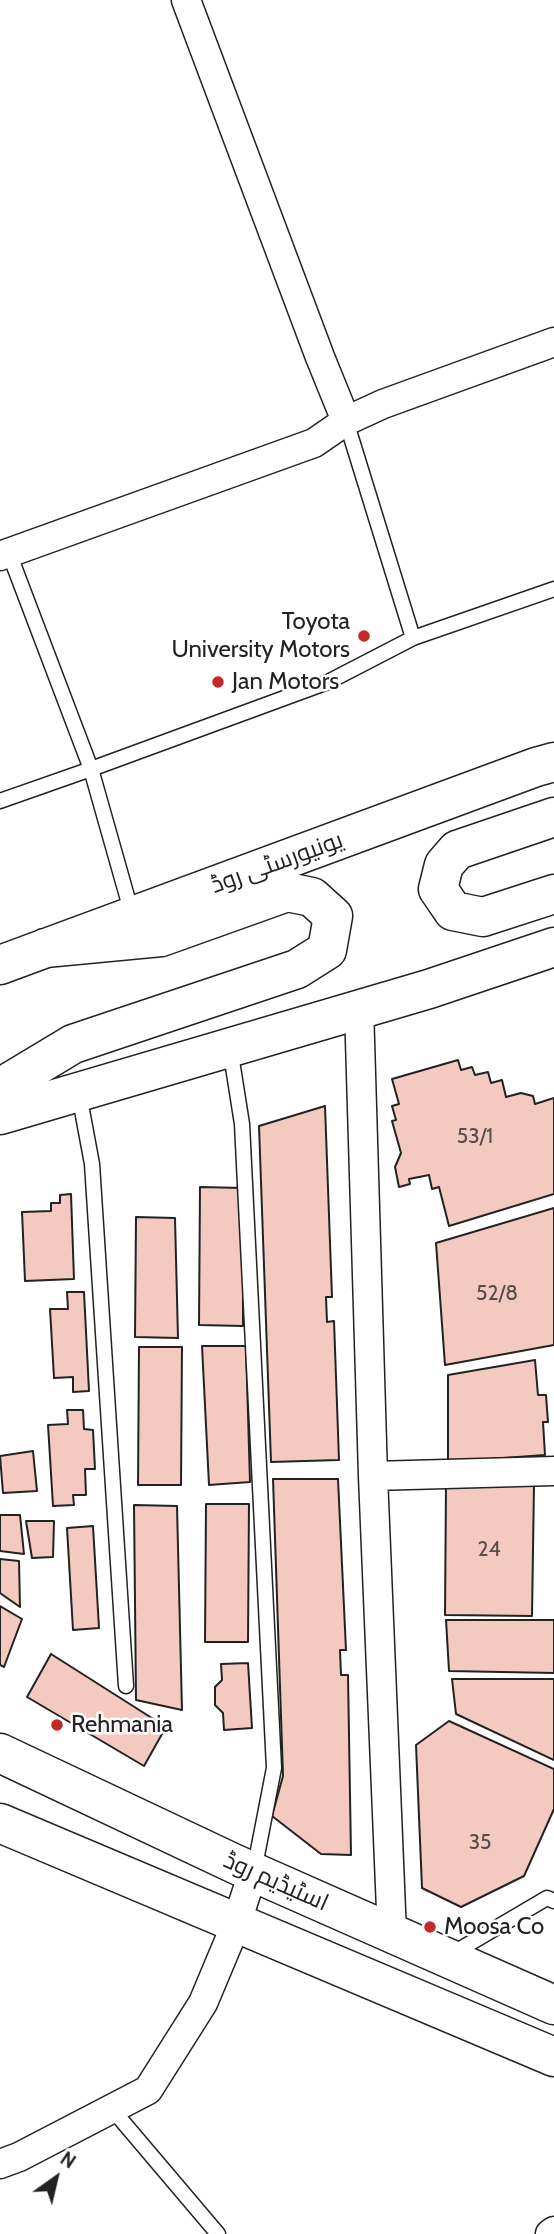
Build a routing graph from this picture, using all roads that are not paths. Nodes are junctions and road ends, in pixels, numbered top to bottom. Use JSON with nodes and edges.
{"nodes":[{"id":1,"x":186,"y":0,"type":"edge"},
{"id":2,"x":554,"y":342,"type":"edge"},
{"id":3,"x":346,"y":421,"type":"junction"},
{"id":4,"x":5,"y":555,"type":"edge"},
{"id":5,"x":554,"y":589,"type":"edge"},
{"id":6,"x":413,"y":638,"type":"junction"},
{"id":7,"x":554,"y":762,"type":"edge"},
{"id":8,"x":91,"y":769,"type":"junction"},
{"id":9,"x":0,"y":800,"type":"edge"},
{"id":10,"x":554,"y":817,"type":"edge"},
{"id":11,"x":554,"y":894,"type":"edge"},
{"id":12,"x":132,"y":916,"type":"junction"},
{"id":13,"x":554,"y":947,"type":"edge"},
{"id":14,"x":45,"y":948,"type":"junction"},
{"id":15,"x":0,"y":965,"type":"edge"},
{"id":16,"x":359,"y":1007,"type":"junction"},
{"id":17,"x":230,"y":1047,"type":"junction"},
{"id":18,"x":0,"y":1088,"type":"edge"},
{"id":19,"x":78,"y":1090,"type":"junction"},
{"id":20,"x":0,"y":1115,"type":"edge"},
{"id":21,"x":554,"y":1471,"type":"edge"},
{"id":22,"x":373,"y":1476,"type":"junction"},
{"id":23,"x":126,"y":1686,"type":"dead end"},
{"id":24,"x":0,"y":1752,"type":"edge"},
{"id":25,"x":0,"y":1823,"type":"edge"},
{"id":26,"x":253,"y":1872,"type":"junction"},
{"id":27,"x":554,"y":1901,"type":"edge"},
{"id":28,"x":237,"y":1922,"type":"junction"},
{"id":29,"x":392,"y":1934,"type":"junction"},
{"id":30,"x":445,"y":1958,"type":"junction"},
{"id":31,"x":554,"y":2006,"type":"edge"},
{"id":32,"x":554,"y":2057,"type":"edge"},
{"id":33,"x":112,"y":2109,"type":"junction"},
{"id":34,"x":0,"y":2164,"type":"edge"},
{"id":35,"x":218,"y":2234,"type":"edge"}],
"edges":[{"from":1,"to":3,"type":"street"},
{"from":2,"to":3,"type":"street"},
{"from":3,"to":4,"type":"street"},
{"from":3,"to":6,"type":"lane"},
{"from":4,"to":8,"type":"lane"},
{"from":5,"to":6,"type":"lane"},
{"from":6,"to":8,"type":"lane"},
{"from":7,"to":12,"type":"main road","name":"یونیورسٹی روڈ"},
{"from":8,"to":9,"type":"lane"},
{"from":8,"to":12,"type":"lane"},
{"from":10,"to":11,"type":"main road"},
{"from":12,"to":14,"type":"main road","name":"یونیورسٹی روڈ"},
{"from":13,"to":16,"type":"main road"},
{"from":14,"to":15,"type":"main road","name":"یونیورسٹی روڈ"},
{"from":14,"to":18,"type":"main road"},
{"from":16,"to":17,"type":"main road"},
{"from":16,"to":22,"type":"street"},
{"from":17,"to":19,"type":"main road"},
{"from":17,"to":26,"type":"lane"},
{"from":19,"to":20,"type":"main road"},
{"from":19,"to":23,"type":"lane"},
{"from":21,"to":22,"type":"street"},
{"from":22,"to":29,"type":"street"},
{"from":24,"to":26,"type":"main road","name":"اسٹیڈیم روڈ"},
{"from":25,"to":28,"type":"main road"},
{"from":26,"to":28,"type":"street"},
{"from":26,"to":29,"type":"main road","name":"اسٹیڈیم روڈ"},
{"from":27,"to":30,"type":"lane"},
{"from":28,"to":32,"type":"main road"},
{"from":28,"to":33,"type":"street"},
{"from":29,"to":30,"type":"main road","name":"اسٹیڈیم روڈ"},
{"from":30,"to":31,"type":"main road","name":"اسٹیڈیم روڈ"},
{"from":33,"to":34,"type":"street"},
{"from":33,"to":35,"type":"lane"}]}
